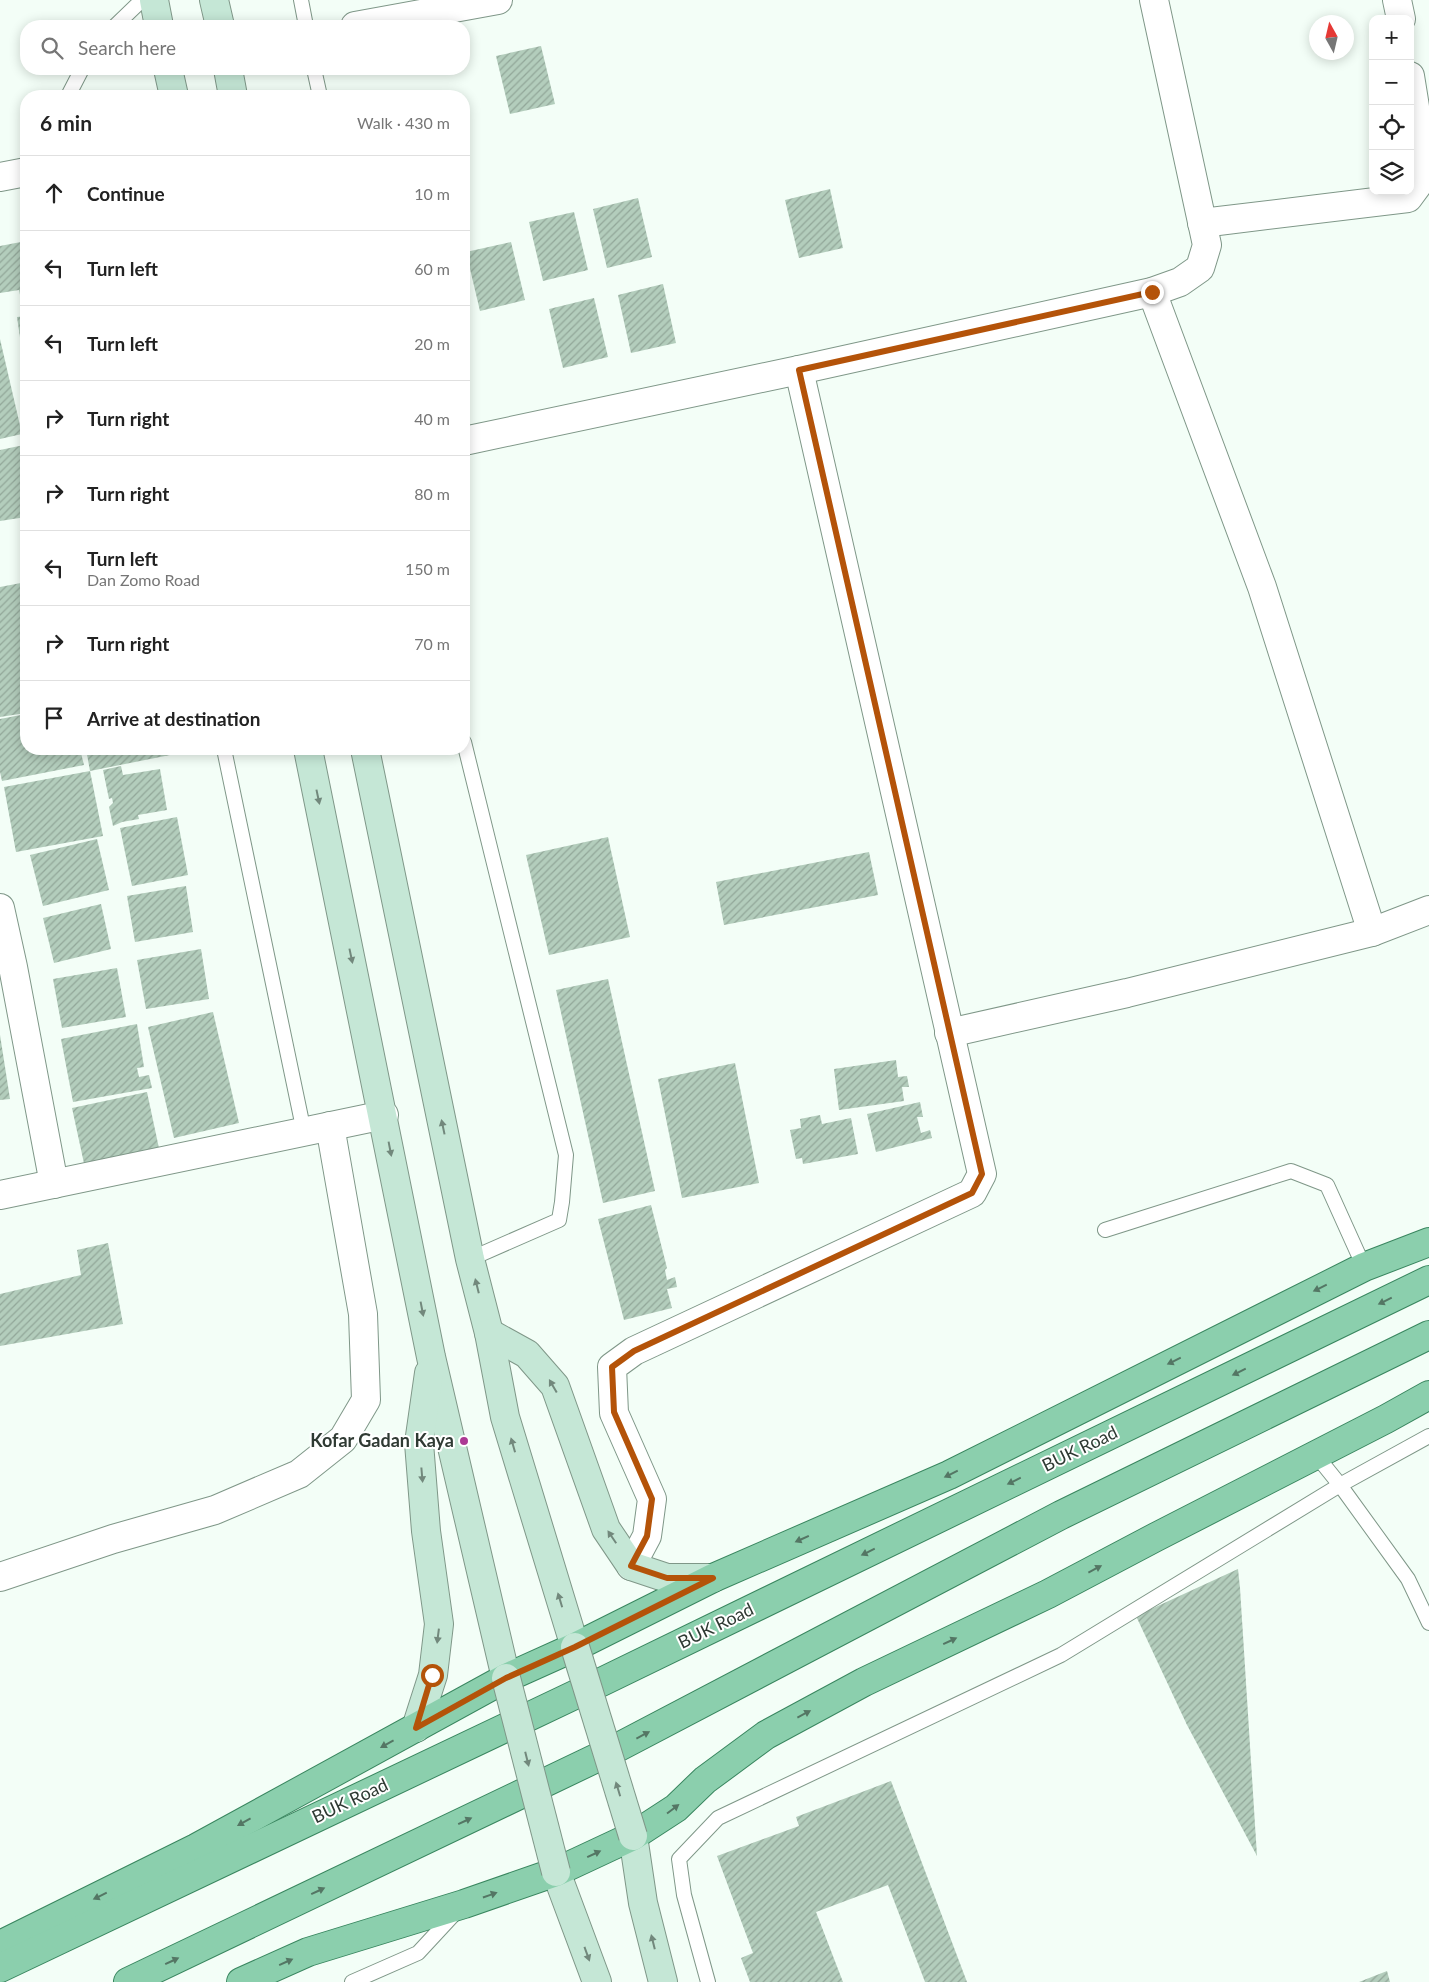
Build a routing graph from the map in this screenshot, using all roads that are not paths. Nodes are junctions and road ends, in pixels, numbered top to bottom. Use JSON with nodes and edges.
{"nodes":[{"id":1,"x":142,"y":0,"type":"edge"},
{"id":2,"x":154,"y":0,"type":"edge"},
{"id":3,"x":214,"y":0,"type":"edge"},
{"id":4,"x":301,"y":0,"type":"edge"},
{"id":5,"x":498,"y":0,"type":"edge"},
{"id":6,"x":1154,"y":0,"type":"edge"},
{"id":7,"x":1398,"y":0,"type":"edge"},
{"id":8,"x":1400,"y":15,"type":"edge"},
{"id":9,"x":121,"y":20,"type":"edge"},
{"id":10,"x":158,"y":20,"type":"edge"},
{"id":11,"x":219,"y":20,"type":"edge"},
{"id":12,"x":305,"y":20,"type":"edge"},
{"id":13,"x":388,"y":20,"type":"edge"},
{"id":14,"x":79,"y":75,"type":"edge"},
{"id":15,"x":169,"y":75,"type":"edge"},
{"id":16,"x":229,"y":75,"type":"edge"},
{"id":17,"x":315,"y":75,"type":"edge"},
{"id":18,"x":71,"y":90,"type":"edge"},
{"id":19,"x":173,"y":90,"type":"edge"},
{"id":20,"x":232,"y":90,"type":"edge"},
{"id":21,"x":319,"y":90,"type":"edge"},
{"id":22,"x":1414,"y":101,"type":"edge"},
{"id":23,"x":20,"y":173,"type":"edge"},
{"id":24,"x":0,"y":177,"type":"edge"},
{"id":25,"x":1202,"y":223,"type":"junction"},
{"id":26,"x":1152,"y":292,"type":"junction"},
{"id":27,"x":799,"y":370,"type":"junction"},
{"id":28,"x":470,"y":440,"type":"edge"},
{"id":29,"x":225,"y":755,"type":"edge"},
{"id":30,"x":309,"y":755,"type":"edge"},
{"id":31,"x":366,"y":755,"type":"edge"},
{"id":32,"x":467,"y":755,"type":"edge"},
{"id":33,"x":0,"y":908,"type":"edge"},
{"id":34,"x":1429,"y":910,"type":"edge"},
{"id":35,"x":1372,"y":932,"type":"junction"},
{"id":36,"x":6,"y":968,"type":"edge"},
{"id":37,"x":949,"y":1033,"type":"junction"},
{"id":38,"x":384,"y":1115,"type":"junction"},
{"id":39,"x":317,"y":1129,"type":"junction"},
{"id":40,"x":54,"y":1184,"type":"junction"},
{"id":41,"x":0,"y":1195,"type":"edge"},
{"id":42,"x":1105,"y":1230,"type":"dead end"},
{"id":43,"x":1429,"y":1242,"type":"edge"},
{"id":44,"x":470,"y":1259,"type":"junction"},
{"id":45,"x":1364,"y":1266,"type":"junction"},
{"id":46,"x":1429,"y":1280,"type":"edge"},
{"id":47,"x":489,"y":1333,"type":"junction"},
{"id":48,"x":1429,"y":1334,"type":"edge"},
{"id":49,"x":431,"y":1357,"type":"junction"},
{"id":50,"x":1429,"y":1395,"type":"edge"},
{"id":51,"x":1429,"y":1436,"type":"edge"},
{"id":52,"x":1315,"y":1454,"type":"junction"},
{"id":53,"x":1340,"y":1485,"type":"junction"},
{"id":54,"x":631,"y":1566,"type":"junction"},
{"id":55,"x":0,"y":1577,"type":"edge"},
{"id":56,"x":713,"y":1578,"type":"junction"},
{"id":57,"x":1429,"y":1623,"type":"edge"},
{"id":58,"x":575,"y":1647,"type":"junction"},
{"id":59,"x":506,"y":1678,"type":"junction"},
{"id":60,"x":416,"y":1728,"type":"junction"},
{"id":61,"x":633,"y":1836,"type":"junction"},
{"id":62,"x":556,"y":1872,"type":"junction"},
{"id":63,"x":464,"y":1904,"type":"junction"},
{"id":64,"x":0,"y":1945,"type":"edge"},
{"id":65,"x":0,"y":1968,"type":"edge"},
{"id":66,"x":128,"y":1982,"type":"edge"},
{"id":67,"x":241,"y":1982,"type":"edge"},
{"id":68,"x":352,"y":1982,"type":"edge"},
{"id":69,"x":597,"y":1982,"type":"edge"},
{"id":70,"x":663,"y":1982,"type":"edge"},
{"id":71,"x":708,"y":1982,"type":"edge"}],
"edges":[{"from":1,"to":9,"type":"lane"},
{"from":2,"to":10,"type":"main road"},
{"from":3,"to":11,"type":"main road"},
{"from":4,"to":12,"type":"lane"},
{"from":5,"to":13,"type":"street"},
{"from":6,"to":25,"type":"street"},
{"from":7,"to":8,"type":"street"},
{"from":14,"to":18,"type":"lane"},
{"from":15,"to":19,"type":"main road"},
{"from":16,"to":20,"type":"main road"},
{"from":17,"to":21,"type":"lane"},
{"from":22,"to":25,"type":"street"},
{"from":23,"to":24,"type":"street"},
{"from":25,"to":26,"type":"street"},
{"from":26,"to":27,"type":"street"},
{"from":26,"to":35,"type":"street"},
{"from":27,"to":28,"type":"street"},
{"from":27,"to":37,"type":"street"},
{"from":29,"to":39,"type":"lane"},
{"from":30,"to":38,"type":"main road","one_way":true},
{"from":44,"to":31,"type":"main road","one_way":true},
{"from":32,"to":44,"type":"lane"},
{"from":33,"to":36,"type":"street"},
{"from":34,"to":35,"type":"street"},
{"from":35,"to":37,"type":"street"},
{"from":36,"to":40,"type":"street"},
{"from":37,"to":54,"type":"street"},
{"from":38,"to":39,"type":"street"},
{"from":38,"to":49,"type":"main road","one_way":true},
{"from":39,"to":40,"type":"street"},
{"from":39,"to":55,"type":"street"},
{"from":40,"to":41,"type":"street"},
{"from":42,"to":45,"type":"lane"},
{"from":43,"to":45,"type":"main road"},
{"from":47,"to":44,"type":"main road","one_way":true},
{"from":45,"to":56,"type":"main road","one_way":true},
{"from":46,"to":65,"type":"main road","name":"BUK Road","one_way":true},
{"from":54,"to":47,"type":"main road","one_way":true},
{"from":58,"to":47,"type":"main road","one_way":true},
{"from":66,"to":48,"type":"main road","one_way":true},
{"from":49,"to":59,"type":"main road"},
{"from":49,"to":60,"type":"main road","one_way":true},
{"from":50,"to":52,"type":"main road"},
{"from":51,"to":53,"type":"lane"},
{"from":52,"to":53,"type":"lane"},
{"from":61,"to":52,"type":"main road","one_way":true},
{"from":53,"to":57,"type":"lane"},
{"from":53,"to":71,"type":"lane"},
{"from":54,"to":56,"type":"main road"},
{"from":56,"to":58,"type":"main road"},
{"from":58,"to":59,"type":"main road"},
{"from":61,"to":58,"type":"main road","one_way":true,"bridge":true},
{"from":59,"to":60,"type":"main road"},
{"from":59,"to":62,"type":"main road","one_way":true,"bridge":true},
{"from":60,"to":64,"type":"main road","one_way":true},
{"from":62,"to":61,"type":"main road","one_way":true},
{"from":70,"to":61,"type":"main road","one_way":true},
{"from":63,"to":62,"type":"main road","one_way":true},
{"from":62,"to":69,"type":"main road","one_way":true},
{"from":67,"to":63,"type":"main road","one_way":true},
{"from":63,"to":68,"type":"lane"}]}
